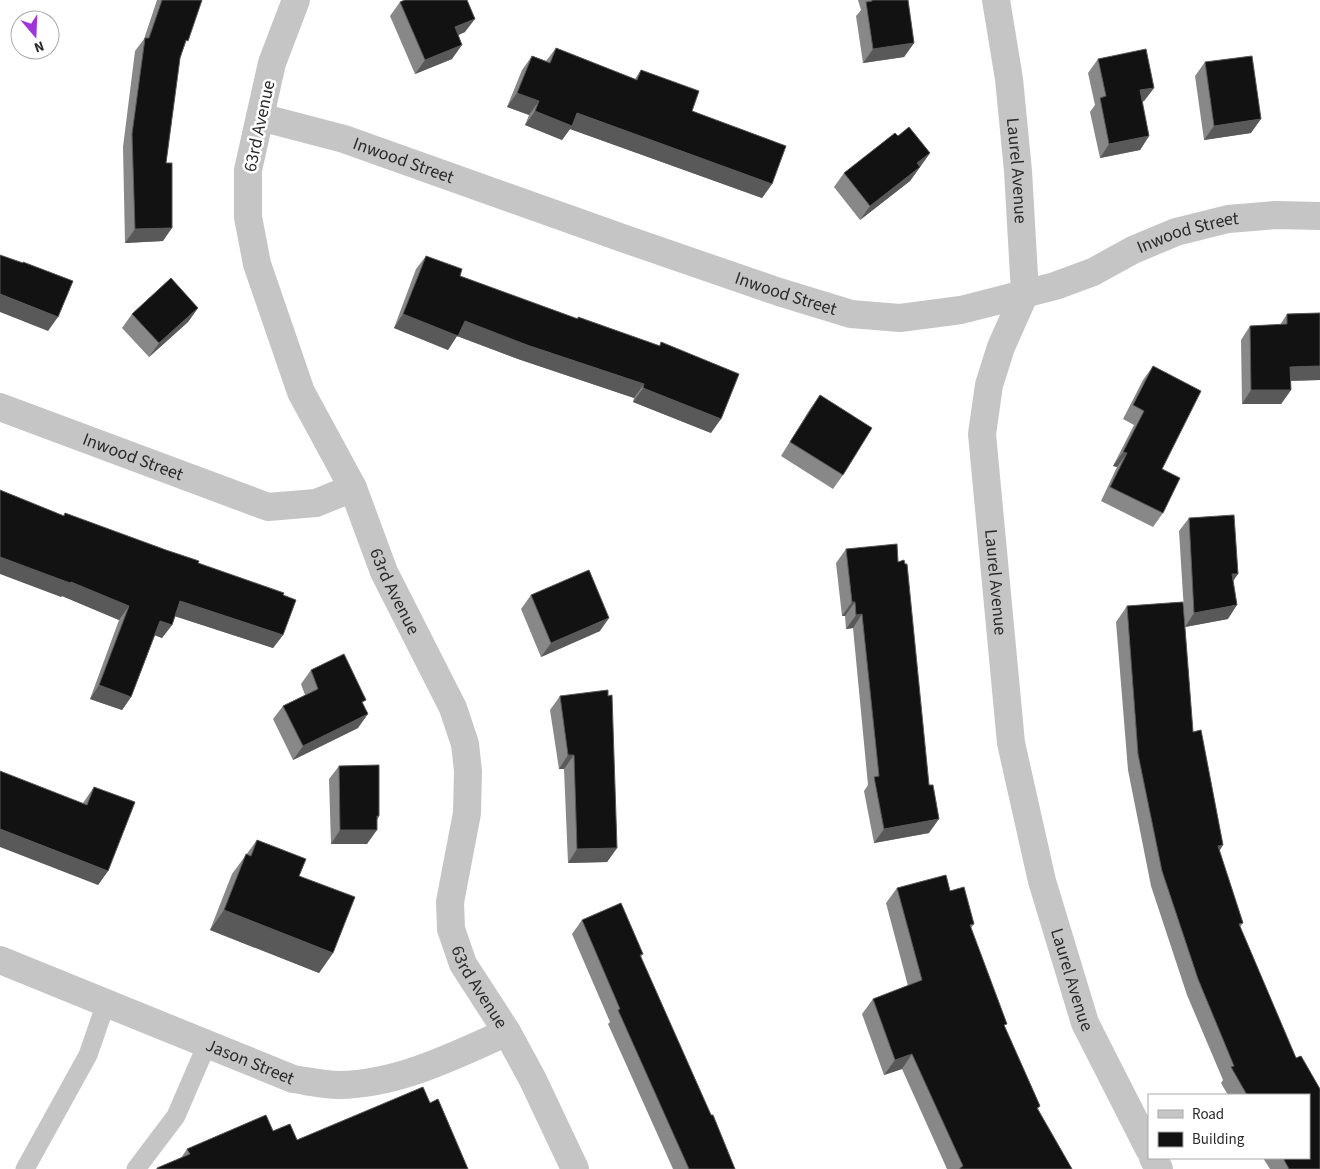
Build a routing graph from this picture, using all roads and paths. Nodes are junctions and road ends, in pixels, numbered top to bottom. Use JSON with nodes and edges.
{"nodes":[{"id":1,"x":296,"y":0,"type":"edge"},
{"id":2,"x":996,"y":0,"type":"edge"},
{"id":3,"x":260,"y":117,"type":"junction"},
{"id":4,"x":1320,"y":216,"type":"edge"},
{"id":5,"x":1025,"y":293,"type":"junction"},
{"id":6,"x":0,"y":407,"type":"edge"},
{"id":7,"x":353,"y":488,"type":"junction"},
{"id":8,"x":0,"y":960,"type":"edge"},
{"id":9,"x":106,"y":1004,"type":"junction"},
{"id":10,"x":507,"y":1032,"type":"junction"},
{"id":11,"x":207,"y":1044,"type":"junction"},
{"id":12,"x":1148,"y":1148,"type":"edge"},
{"id":13,"x":25,"y":1169,"type":"edge"},
{"id":14,"x":136,"y":1169,"type":"edge"},
{"id":15,"x":576,"y":1169,"type":"edge"}],
"edges":[{"from":1,"to":3,"type":"street","name":"63rd Avenue"},
{"from":2,"to":5,"type":"street","name":"Laurel Avenue"},
{"from":3,"to":5,"type":"street","name":"Inwood Street"},
{"from":3,"to":7,"type":"street","name":"63rd Avenue"},
{"from":4,"to":5,"type":"street","name":"Inwood Street"},
{"from":5,"to":12,"type":"street","name":"Laurel Avenue"},
{"from":6,"to":7,"type":"street","name":"Inwood Street"},
{"from":7,"to":10,"type":"street","name":"63rd Avenue"},
{"from":8,"to":9,"type":"street","name":"Jason Street"},
{"from":9,"to":11,"type":"street","name":"Jason Street"},
{"from":9,"to":13,"type":"lane"},
{"from":10,"to":11,"type":"street","name":"Jason Street"},
{"from":10,"to":15,"type":"street","name":"63rd Avenue"},
{"from":11,"to":14,"type":"lane"}]}
